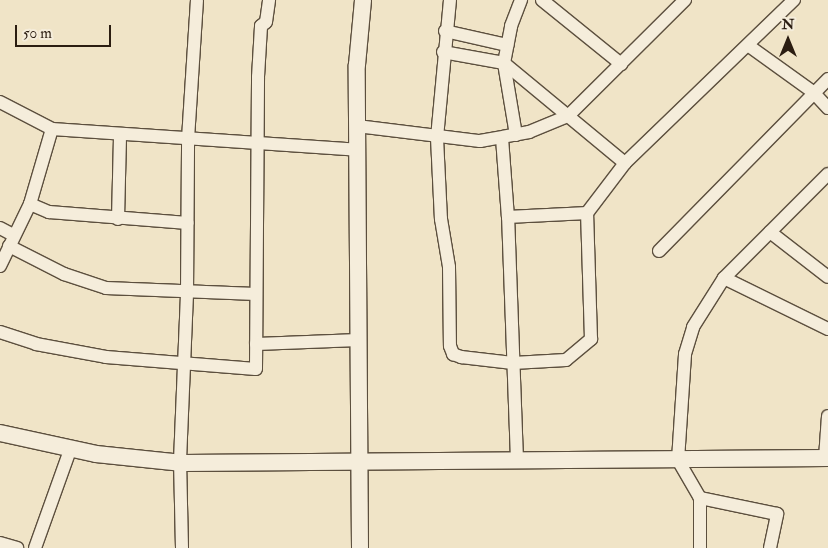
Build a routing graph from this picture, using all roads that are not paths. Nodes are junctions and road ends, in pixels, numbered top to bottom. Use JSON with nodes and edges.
{"nodes":[{"id":1,"x":197,"y":0,"type":"edge"},
{"id":2,"x":269,"y":0,"type":"edge"},
{"id":3,"x":363,"y":0,"type":"edge"},
{"id":4,"x":450,"y":0,"type":"edge"},
{"id":5,"x":521,"y":0,"type":"edge"},
{"id":6,"x":542,"y":0,"type":"edge"},
{"id":7,"x":794,"y":0,"type":"edge"},
{"id":8,"x":678,"y":2,"type":"edge"},
{"id":9,"x":445,"y":31,"type":"junction"},
{"id":10,"x":507,"y":45,"type":"junction"},
{"id":11,"x":749,"y":46,"type":"junction"},
{"id":12,"x":443,"y":52,"type":"junction"},
{"id":13,"x":504,"y":63,"type":"junction"},
{"id":14,"x":621,"y":64,"type":"junction"},
{"id":15,"x":828,"y":79,"type":"edge"},
{"id":16,"x":813,"y":92,"type":"junction"},
{"id":17,"x":0,"y":102,"type":"edge"},
{"id":18,"x":828,"y":108,"type":"edge"},
{"id":19,"x":568,"y":116,"type":"junction"},
{"id":20,"x":357,"y":126,"type":"junction"},
{"id":21,"x":52,"y":129,"type":"junction"},
{"id":22,"x":120,"y":135,"type":"junction"},
{"id":23,"x":516,"y":136,"type":"junction"},
{"id":24,"x":437,"y":138,"type":"junction"},
{"id":25,"x":502,"y":138,"type":"junction"},
{"id":26,"x":188,"y":139,"type":"junction"},
{"id":27,"x":258,"y":145,"type":"junction"},
{"id":28,"x":357,"y":150,"type":"junction"},
{"id":29,"x":625,"y":163,"type":"junction"},
{"id":30,"x":828,"y":174,"type":"edge"},
{"id":31,"x":30,"y":204,"type":"junction"},
{"id":32,"x":586,"y":213,"type":"junction"},
{"id":33,"x":508,"y":217,"type":"junction"},
{"id":34,"x":118,"y":218,"type":"junction"},
{"id":35,"x":188,"y":223,"type":"junction"},
{"id":36,"x":0,"y":228,"type":"edge"},
{"id":37,"x":770,"y":232,"type":"junction"},
{"id":38,"x":11,"y":240,"type":"junction"},
{"id":39,"x":659,"y":251,"type":"dead end"},
{"id":40,"x":0,"y":266,"type":"edge"},
{"id":41,"x":828,"y":277,"type":"edge"},
{"id":42,"x":724,"y":278,"type":"junction"},
{"id":43,"x":187,"y":293,"type":"junction"},
{"id":44,"x":256,"y":294,"type":"junction"},
{"id":45,"x":828,"y":329,"type":"edge"},
{"id":46,"x":0,"y":332,"type":"edge"},
{"id":47,"x":359,"y":340,"type":"junction"},
{"id":48,"x":256,"y":344,"type":"junction"},
{"id":49,"x":513,"y":363,"type":"junction"},
{"id":50,"x":184,"y":365,"type":"junction"},
{"id":51,"x":828,"y":416,"type":"edge"},
{"id":52,"x":0,"y":433,"type":"edge"},
{"id":53,"x":70,"y":450,"type":"junction"},
{"id":54,"x":826,"y":458,"type":"edge"},
{"id":55,"x":359,"y":460,"type":"junction"},
{"id":56,"x":517,"y":460,"type":"junction"},
{"id":57,"x":678,"y":460,"type":"junction"},
{"id":58,"x":180,"y":461,"type":"junction"},
{"id":59,"x":700,"y":498,"type":"junction"},
{"id":60,"x":0,"y":543,"type":"edge"},
{"id":61,"x":17,"y":548,"type":"edge"},
{"id":62,"x":35,"y":548,"type":"edge"},
{"id":63,"x":182,"y":548,"type":"edge"},
{"id":64,"x":360,"y":548,"type":"edge"},
{"id":65,"x":700,"y":548,"type":"edge"},
{"id":66,"x":770,"y":548,"type":"edge"}],
"edges":[{"from":1,"to":26,"type":"street"},
{"from":2,"to":27,"type":"street"},
{"from":3,"to":20,"type":"street"},
{"from":4,"to":9,"type":"street"},
{"from":5,"to":10,"type":"street"},
{"from":6,"to":14,"type":"street"},
{"from":7,"to":11,"type":"street"},
{"from":8,"to":14,"type":"street"},
{"from":9,"to":10,"type":"street"},
{"from":9,"to":12,"type":"street"},
{"from":10,"to":13,"type":"street"},
{"from":11,"to":16,"type":"street"},
{"from":11,"to":29,"type":"street"},
{"from":12,"to":13,"type":"street"},
{"from":12,"to":24,"type":"street"},
{"from":13,"to":19,"type":"street"},
{"from":13,"to":23,"type":"street"},
{"from":14,"to":19,"type":"street"},
{"from":15,"to":16,"type":"street"},
{"from":16,"to":18,"type":"street"},
{"from":16,"to":39,"type":"street"},
{"from":17,"to":21,"type":"street"},
{"from":19,"to":23,"type":"street"},
{"from":19,"to":29,"type":"street"},
{"from":20,"to":24,"type":"street"},
{"from":20,"to":28,"type":"street"},
{"from":21,"to":22,"type":"street"},
{"from":21,"to":31,"type":"street"},
{"from":22,"to":26,"type":"street"},
{"from":22,"to":34,"type":"street"},
{"from":23,"to":25,"type":"street"},
{"from":24,"to":25,"type":"street"},
{"from":24,"to":49,"type":"street"},
{"from":25,"to":33,"type":"street"},
{"from":26,"to":27,"type":"street"},
{"from":26,"to":35,"type":"street"},
{"from":27,"to":28,"type":"street"},
{"from":27,"to":44,"type":"street"},
{"from":28,"to":47,"type":"street"},
{"from":29,"to":32,"type":"street"},
{"from":30,"to":37,"type":"street"},
{"from":31,"to":34,"type":"street"},
{"from":31,"to":38,"type":"street"},
{"from":32,"to":33,"type":"street"},
{"from":32,"to":49,"type":"street"},
{"from":33,"to":49,"type":"street"},
{"from":34,"to":35,"type":"street"},
{"from":35,"to":43,"type":"street"},
{"from":36,"to":38,"type":"street"},
{"from":37,"to":41,"type":"street"},
{"from":37,"to":42,"type":"street"},
{"from":38,"to":40,"type":"street"},
{"from":38,"to":43,"type":"street"},
{"from":42,"to":45,"type":"street"},
{"from":42,"to":57,"type":"street"},
{"from":43,"to":44,"type":"street"},
{"from":43,"to":50,"type":"street"},
{"from":44,"to":48,"type":"street"},
{"from":46,"to":50,"type":"street"},
{"from":47,"to":48,"type":"street"},
{"from":47,"to":55,"type":"street"},
{"from":48,"to":50,"type":"street"},
{"from":49,"to":56,"type":"street"},
{"from":50,"to":58,"type":"street"},
{"from":51,"to":54,"type":"street"},
{"from":52,"to":53,"type":"street"},
{"from":53,"to":58,"type":"street"},
{"from":53,"to":62,"type":"street"},
{"from":54,"to":57,"type":"street"},
{"from":55,"to":56,"type":"street"},
{"from":55,"to":58,"type":"street"},
{"from":55,"to":64,"type":"street"},
{"from":56,"to":57,"type":"street"},
{"from":57,"to":59,"type":"street"},
{"from":58,"to":63,"type":"street"},
{"from":59,"to":65,"type":"street"},
{"from":59,"to":66,"type":"street"},
{"from":60,"to":61,"type":"street"}]}
